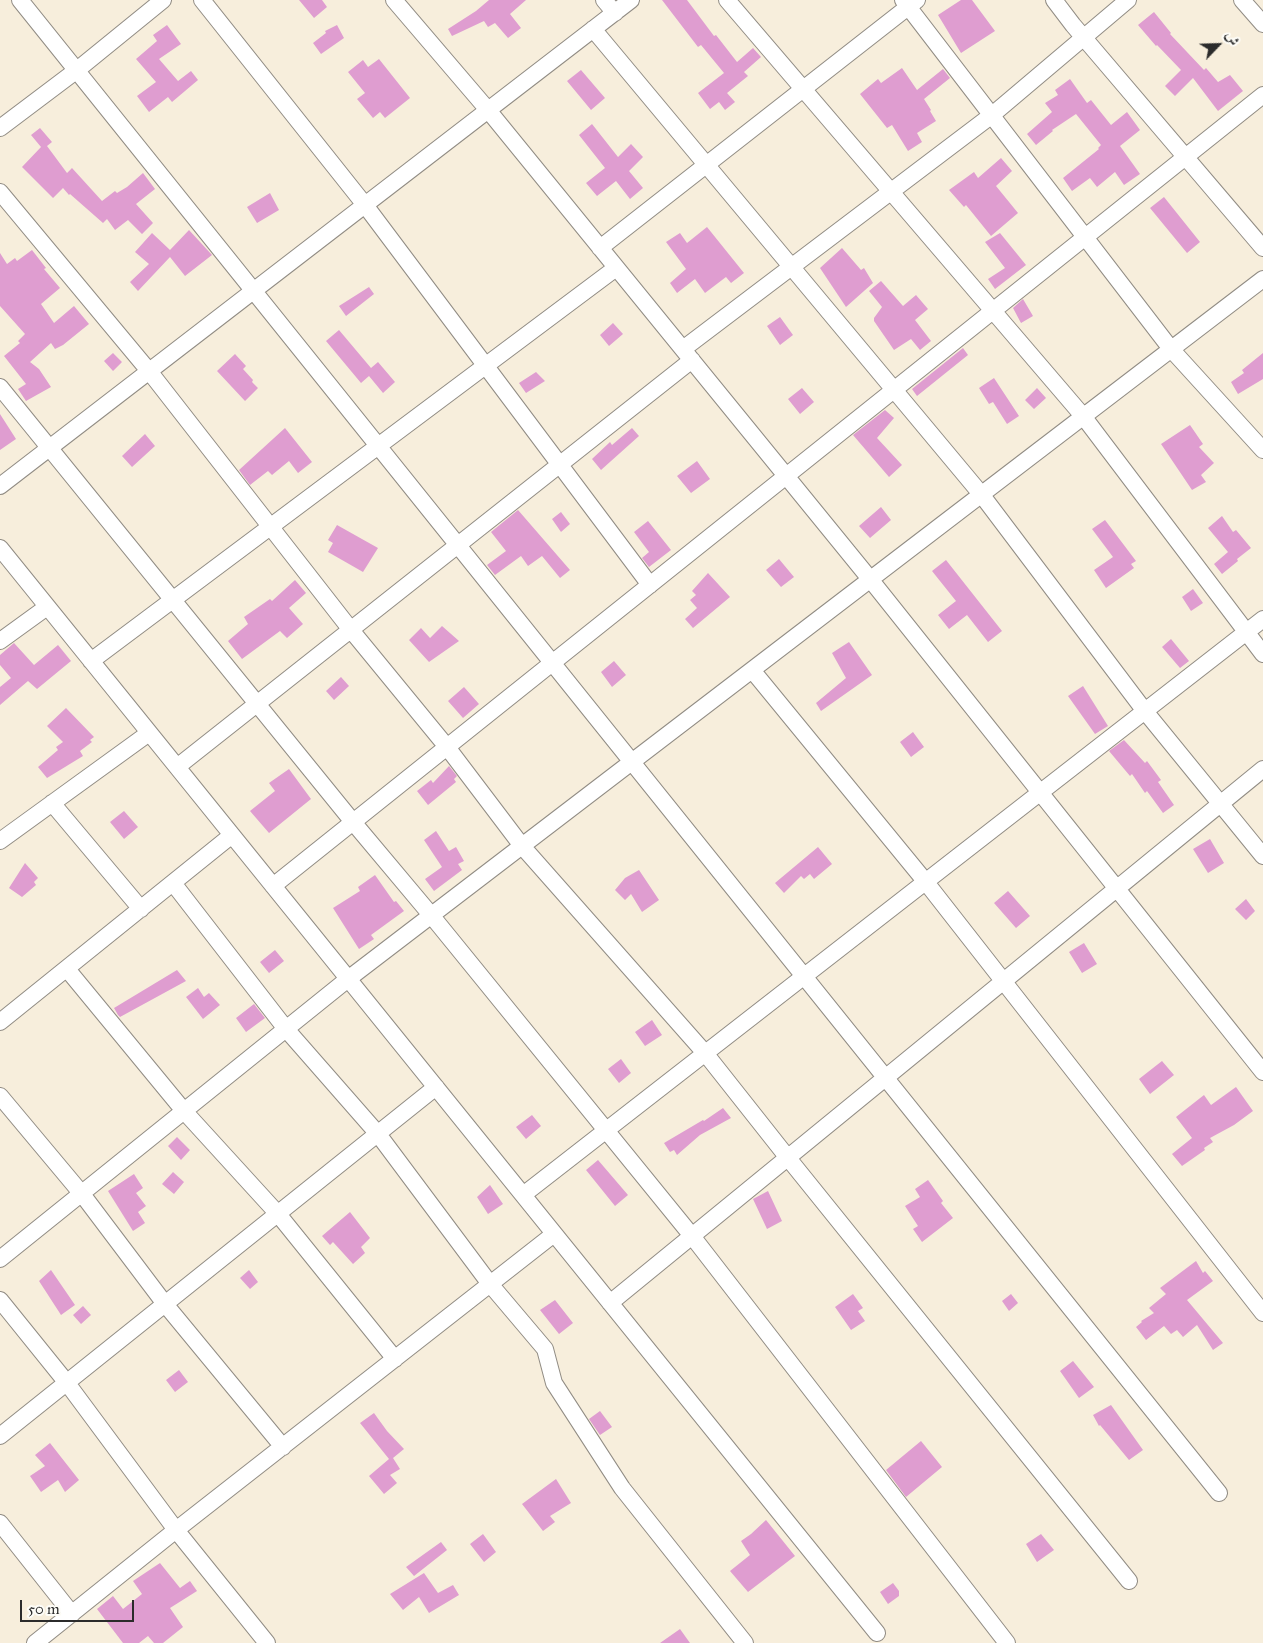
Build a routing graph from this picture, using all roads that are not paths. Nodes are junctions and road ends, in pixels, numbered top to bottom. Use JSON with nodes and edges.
{"nodes":[{"id":1,"x":20,"y":0,"type":"edge"},
{"id":2,"x":163,"y":0,"type":"edge"},
{"id":3,"x":202,"y":0,"type":"edge"},
{"id":4,"x":394,"y":0,"type":"edge"},
{"id":5,"x":604,"y":0,"type":"edge"},
{"id":6,"x":631,"y":0,"type":"edge"},
{"id":7,"x":727,"y":0,"type":"edge"},
{"id":8,"x":1054,"y":0,"type":"edge"},
{"id":9,"x":1128,"y":0,"type":"edge"},
{"id":10,"x":1242,"y":0,"type":"edge"},
{"id":11,"x":909,"y":2,"type":"edge"},
{"id":12,"x":615,"y":13,"type":"junction"},
{"id":13,"x":1263,"y":24,"type":"edge"},
{"id":14,"x":593,"y":30,"type":"junction"},
{"id":15,"x":1084,"y":37,"type":"junction"},
{"id":16,"x":77,"y":70,"type":"junction"},
{"id":17,"x":803,"y":89,"type":"junction"},
{"id":18,"x":1263,"y":95,"type":"edge"},
{"id":19,"x":488,"y":110,"type":"junction"},
{"id":20,"x":992,"y":115,"type":"junction"},
{"id":21,"x":0,"y":128,"type":"edge"},
{"id":22,"x":1186,"y":157,"type":"junction"},
{"id":23,"x":706,"y":165,"type":"junction"},
{"id":24,"x":0,"y":192,"type":"edge"},
{"id":25,"x":891,"y":192,"type":"junction"},
{"id":26,"x":365,"y":205,"type":"junction"},
{"id":27,"x":1085,"y":237,"type":"junction"},
{"id":28,"x":600,"y":248,"type":"junction"},
{"id":29,"x":1263,"y":248,"type":"edge"},
{"id":30,"x":791,"y":267,"type":"junction"},
{"id":31,"x":616,"y":268,"type":"junction"},
{"id":32,"x":1263,"y":279,"type":"edge"},
{"id":33,"x":254,"y":291,"type":"junction"},
{"id":34,"x":993,"y":311,"type":"junction"},
{"id":35,"x":1171,"y":349,"type":"junction"},
{"id":36,"x":687,"y":354,"type":"junction"},
{"id":37,"x":486,"y":366,"type":"junction"},
{"id":38,"x":149,"y":371,"type":"junction"},
{"id":39,"x":0,"y":387,"type":"edge"},
{"id":40,"x":894,"y":390,"type":"junction"},
{"id":41,"x":1083,"y":416,"type":"junction"},
{"id":42,"x":378,"y":446,"type":"junction"},
{"id":43,"x":50,"y":447,"type":"junction"},
{"id":44,"x":1263,"y":450,"type":"edge"},
{"id":45,"x":559,"y":465,"type":"junction"},
{"id":46,"x":786,"y":476,"type":"junction"},
{"id":47,"x":0,"y":486,"type":"edge"},
{"id":48,"x":981,"y":494,"type":"junction"},
{"id":49,"x":270,"y":528,"type":"junction"},
{"id":50,"x":458,"y":545,"type":"junction"},
{"id":51,"x":0,"y":548,"type":"edge"},
{"id":52,"x":870,"y":579,"type":"junction"},
{"id":53,"x":650,"y":585,"type":"junction"},
{"id":54,"x":173,"y":600,"type":"junction"},
{"id":55,"x":47,"y":606,"type":"junction"},
{"id":56,"x":1263,"y":618,"type":"edge"},
{"id":57,"x":350,"y":630,"type":"junction"},
{"id":58,"x":1246,"y":632,"type":"junction"},
{"id":59,"x":0,"y":641,"type":"edge"},
{"id":60,"x":1263,"y":654,"type":"edge"},
{"id":61,"x":91,"y":662,"type":"junction"},
{"id":62,"x":552,"y":663,"type":"junction"},
{"id":63,"x":752,"y":670,"type":"junction"},
{"id":64,"x":257,"y":704,"type":"junction"},
{"id":65,"x":1144,"y":710,"type":"junction"},
{"id":66,"x":149,"y":732,"type":"junction"},
{"id":67,"x":447,"y":747,"type":"junction"},
{"id":68,"x":632,"y":761,"type":"junction"},
{"id":69,"x":177,"y":767,"type":"junction"},
{"id":70,"x":1263,"y":769,"type":"edge"},
{"id":71,"x":1039,"y":791,"type":"junction"},
{"id":72,"x":52,"y":803,"type":"junction"},
{"id":73,"x":1220,"y":804,"type":"junction"},
{"id":74,"x":353,"y":822,"type":"junction"},
{"id":75,"x":232,"y":835,"type":"junction"},
{"id":76,"x":0,"y":840,"type":"edge"},
{"id":77,"x":522,"y":846,"type":"junction"},
{"id":78,"x":1263,"y":856,"type":"edge"},
{"id":79,"x":925,"y":881,"type":"junction"},
{"id":80,"x":173,"y":883,"type":"junction"},
{"id":81,"x":273,"y":886,"type":"junction"},
{"id":82,"x":1117,"y":889,"type":"junction"},
{"id":83,"x":141,"y":908,"type":"junction"},
{"id":84,"x":431,"y":915,"type":"junction"},
{"id":85,"x":66,"y":969,"type":"junction"},
{"id":86,"x":804,"y":976,"type":"junction"},
{"id":87,"x":348,"y":979,"type":"junction"},
{"id":88,"x":1004,"y":981,"type":"junction"},
{"id":89,"x":0,"y":1022,"type":"edge"},
{"id":90,"x":286,"y":1029,"type":"junction"},
{"id":91,"x":705,"y":1053,"type":"junction"},
{"id":92,"x":1263,"y":1072,"type":"edge"},
{"id":93,"x":886,"y":1078,"type":"junction"},
{"id":94,"x":436,"y":1087,"type":"junction"},
{"id":95,"x":0,"y":1096,"type":"edge"},
{"id":96,"x":184,"y":1111,"type":"junction"},
{"id":97,"x":605,"y":1131,"type":"junction"},
{"id":98,"x":378,"y":1134,"type":"junction"},
{"id":99,"x":788,"y":1158,"type":"junction"},
{"id":100,"x":82,"y":1194,"type":"junction"},
{"id":101,"x":523,"y":1195,"type":"junction"},
{"id":102,"x":278,"y":1214,"type":"junction"},
{"id":103,"x":554,"y":1234,"type":"junction"},
{"id":104,"x":692,"y":1236,"type":"junction"},
{"id":105,"x":0,"y":1260,"type":"edge"},
{"id":106,"x":490,"y":1284,"type":"junction"},
{"id":107,"x":0,"y":1300,"type":"edge"},
{"id":108,"x":610,"y":1303,"type":"junction"},
{"id":109,"x":165,"y":1304,"type":"junction"},
{"id":110,"x":1263,"y":1313,"type":"edge"},
{"id":111,"x":395,"y":1359,"type":"junction"},
{"id":112,"x":67,"y":1383,"type":"junction"},
{"id":113,"x":0,"y":1436,"type":"edge"},
{"id":114,"x":283,"y":1447,"type":"junction"},
{"id":115,"x":1219,"y":1493,"type":"dead end"},
{"id":116,"x":0,"y":1523,"type":"edge"},
{"id":117,"x":176,"y":1530,"type":"junction"},
{"id":118,"x":1130,"y":1581,"type":"dead end"},
{"id":119,"x":72,"y":1614,"type":"junction"},
{"id":120,"x":877,"y":1633,"type":"dead end"},
{"id":121,"x":35,"y":1643,"type":"edge"},
{"id":122,"x":266,"y":1643,"type":"edge"},
{"id":123,"x":745,"y":1643,"type":"edge"},
{"id":124,"x":1007,"y":1643,"type":"edge"}],
"edges":[{"from":1,"to":16,"type":"street"},
{"from":2,"to":16,"type":"street"},
{"from":3,"to":26,"type":"street"},
{"from":4,"to":19,"type":"street"},
{"from":5,"to":12,"type":"street"},
{"from":6,"to":12,"type":"street"},
{"from":7,"to":17,"type":"street"},
{"from":8,"to":15,"type":"street"},
{"from":9,"to":15,"type":"street"},
{"from":10,"to":13,"type":"street"},
{"from":11,"to":17,"type":"street"},
{"from":11,"to":20,"type":"street"},
{"from":12,"to":14,"type":"street"},
{"from":14,"to":19,"type":"street"},
{"from":14,"to":23,"type":"street"},
{"from":15,"to":20,"type":"street"},
{"from":15,"to":22,"type":"street"},
{"from":16,"to":21,"type":"street"},
{"from":16,"to":33,"type":"street"},
{"from":17,"to":23,"type":"street"},
{"from":17,"to":25,"type":"street"},
{"from":18,"to":22,"type":"street"},
{"from":19,"to":26,"type":"street"},
{"from":19,"to":28,"type":"street"},
{"from":20,"to":25,"type":"street"},
{"from":20,"to":27,"type":"street"},
{"from":22,"to":27,"type":"street"},
{"from":22,"to":29,"type":"street"},
{"from":23,"to":28,"type":"street"},
{"from":23,"to":30,"type":"street"},
{"from":24,"to":38,"type":"street"},
{"from":25,"to":30,"type":"street"},
{"from":25,"to":34,"type":"street"},
{"from":26,"to":33,"type":"street"},
{"from":26,"to":37,"type":"street"},
{"from":27,"to":34,"type":"street"},
{"from":27,"to":35,"type":"street"},
{"from":28,"to":31,"type":"street"},
{"from":30,"to":36,"type":"street"},
{"from":30,"to":40,"type":"street"},
{"from":31,"to":36,"type":"street"},
{"from":31,"to":37,"type":"street"},
{"from":32,"to":35,"type":"street"},
{"from":33,"to":38,"type":"street"},
{"from":33,"to":42,"type":"street"},
{"from":34,"to":40,"type":"street"},
{"from":34,"to":41,"type":"street"},
{"from":35,"to":41,"type":"street"},
{"from":35,"to":44,"type":"street"},
{"from":36,"to":45,"type":"street"},
{"from":36,"to":46,"type":"street"},
{"from":37,"to":42,"type":"street"},
{"from":37,"to":45,"type":"street"},
{"from":38,"to":43,"type":"street"},
{"from":38,"to":49,"type":"street"},
{"from":39,"to":43,"type":"street"},
{"from":40,"to":46,"type":"street"},
{"from":40,"to":48,"type":"street"},
{"from":41,"to":48,"type":"street"},
{"from":41,"to":58,"type":"street"},
{"from":42,"to":49,"type":"street"},
{"from":42,"to":50,"type":"street"},
{"from":43,"to":47,"type":"street"},
{"from":43,"to":54,"type":"street"},
{"from":45,"to":50,"type":"street"},
{"from":45,"to":53,"type":"street"},
{"from":46,"to":52,"type":"street"},
{"from":46,"to":53,"type":"street"},
{"from":48,"to":52,"type":"street"},
{"from":48,"to":65,"type":"street"},
{"from":49,"to":54,"type":"street"},
{"from":49,"to":57,"type":"street"},
{"from":50,"to":57,"type":"street"},
{"from":50,"to":62,"type":"street"},
{"from":51,"to":55,"type":"street"},
{"from":52,"to":63,"type":"street"},
{"from":52,"to":71,"type":"street"},
{"from":53,"to":62,"type":"street"},
{"from":54,"to":61,"type":"street"},
{"from":54,"to":64,"type":"street"},
{"from":55,"to":59,"type":"street"},
{"from":55,"to":61,"type":"street"},
{"from":56,"to":58,"type":"street"},
{"from":57,"to":64,"type":"street"},
{"from":57,"to":67,"type":"street"},
{"from":58,"to":60,"type":"street"},
{"from":58,"to":65,"type":"street"},
{"from":61,"to":66,"type":"street"},
{"from":62,"to":67,"type":"street"},
{"from":62,"to":68,"type":"street"},
{"from":63,"to":68,"type":"street"},
{"from":63,"to":79,"type":"street"},
{"from":64,"to":69,"type":"street"},
{"from":64,"to":74,"type":"street"},
{"from":65,"to":71,"type":"street"},
{"from":65,"to":73,"type":"street"},
{"from":66,"to":69,"type":"street"},
{"from":66,"to":72,"type":"street"},
{"from":67,"to":74,"type":"street"},
{"from":67,"to":77,"type":"street"},
{"from":68,"to":77,"type":"street"},
{"from":68,"to":86,"type":"street"},
{"from":69,"to":75,"type":"street"},
{"from":70,"to":73,"type":"street"},
{"from":71,"to":79,"type":"street"},
{"from":71,"to":82,"type":"street"},
{"from":72,"to":76,"type":"street"},
{"from":72,"to":83,"type":"street"},
{"from":73,"to":78,"type":"street"},
{"from":73,"to":82,"type":"street"},
{"from":74,"to":81,"type":"street"},
{"from":74,"to":84,"type":"street"},
{"from":75,"to":80,"type":"street"},
{"from":75,"to":81,"type":"street"},
{"from":77,"to":84,"type":"street"},
{"from":77,"to":91,"type":"street"},
{"from":79,"to":86,"type":"street"},
{"from":79,"to":88,"type":"street"},
{"from":80,"to":83,"type":"street"},
{"from":80,"to":90,"type":"street"},
{"from":81,"to":87,"type":"street"},
{"from":82,"to":88,"type":"street"},
{"from":82,"to":92,"type":"street"},
{"from":83,"to":85,"type":"street"},
{"from":84,"to":87,"type":"street"},
{"from":84,"to":97,"type":"street"},
{"from":85,"to":89,"type":"street"},
{"from":85,"to":96,"type":"street"},
{"from":86,"to":91,"type":"street"},
{"from":86,"to":93,"type":"street"},
{"from":87,"to":90,"type":"street"},
{"from":87,"to":94,"type":"street"},
{"from":88,"to":93,"type":"street"},
{"from":88,"to":110,"type":"street"},
{"from":90,"to":96,"type":"street"},
{"from":90,"to":98,"type":"street"},
{"from":91,"to":97,"type":"street"},
{"from":91,"to":99,"type":"street"},
{"from":93,"to":99,"type":"street"},
{"from":93,"to":115,"type":"street"},
{"from":94,"to":98,"type":"street"},
{"from":94,"to":101,"type":"street"},
{"from":95,"to":100,"type":"street"},
{"from":96,"to":100,"type":"street"},
{"from":96,"to":102,"type":"street"},
{"from":97,"to":101,"type":"street"},
{"from":97,"to":104,"type":"street"},
{"from":98,"to":102,"type":"street"},
{"from":98,"to":106,"type":"street"},
{"from":99,"to":104,"type":"street"},
{"from":99,"to":118,"type":"street"},
{"from":100,"to":105,"type":"street"},
{"from":100,"to":109,"type":"street"},
{"from":101,"to":103,"type":"street"},
{"from":102,"to":109,"type":"street"},
{"from":102,"to":111,"type":"street"},
{"from":103,"to":106,"type":"street"},
{"from":103,"to":108,"type":"street"},
{"from":104,"to":108,"type":"street"},
{"from":104,"to":124,"type":"street"},
{"from":106,"to":111,"type":"street"},
{"from":106,"to":123,"type":"street"},
{"from":107,"to":112,"type":"street"},
{"from":108,"to":120,"type":"street"},
{"from":109,"to":112,"type":"street"},
{"from":109,"to":114,"type":"street"},
{"from":111,"to":114,"type":"street"},
{"from":112,"to":113,"type":"street"},
{"from":112,"to":117,"type":"street"},
{"from":114,"to":117,"type":"street"},
{"from":116,"to":119,"type":"street"},
{"from":117,"to":119,"type":"street"},
{"from":117,"to":122,"type":"street"},
{"from":119,"to":121,"type":"street"}]}
